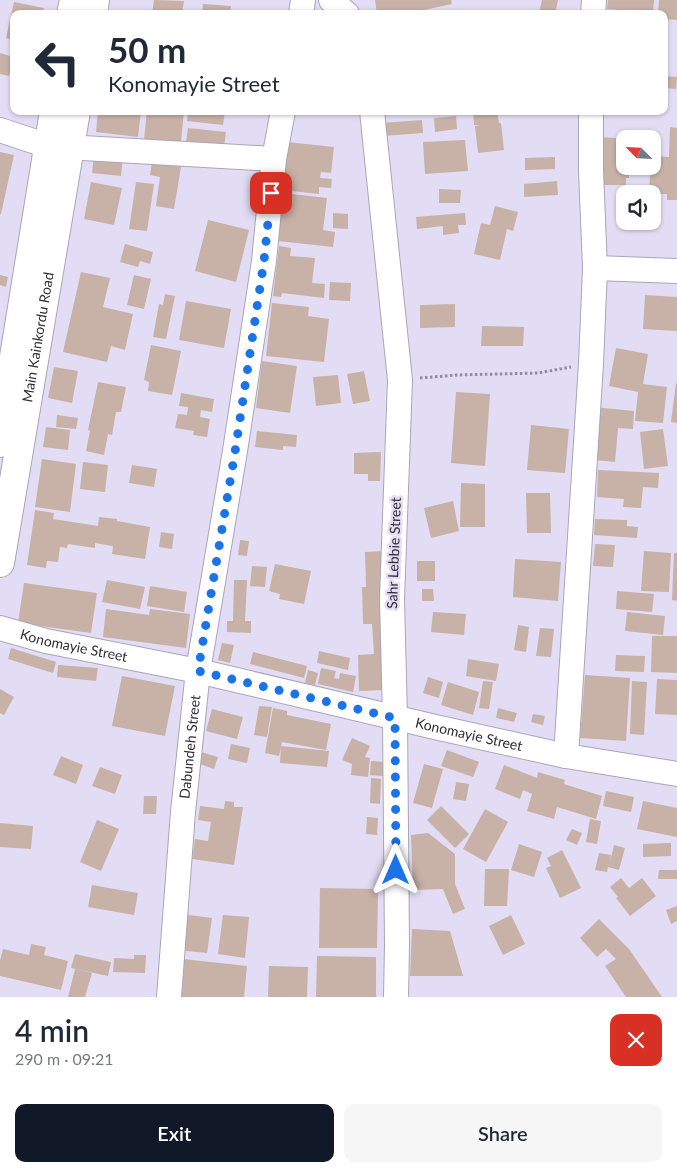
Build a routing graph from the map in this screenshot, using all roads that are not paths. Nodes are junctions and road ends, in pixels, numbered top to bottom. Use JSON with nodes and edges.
{"nodes":[{"id":1,"x":331,"y":0,"type":"edge"},
{"id":2,"x":342,"y":10,"type":"edge"},
{"id":3,"x":55,"y":115,"type":"edge"},
{"id":4,"x":74,"y":115,"type":"edge"},
{"id":5,"x":282,"y":115,"type":"edge"},
{"id":6,"x":372,"y":115,"type":"edge"},
{"id":7,"x":592,"y":115,"type":"edge"},
{"id":8,"x":0,"y":130,"type":"edge"},
{"id":9,"x":59,"y":146,"type":"junction"},
{"id":10,"x":274,"y":159,"type":"junction"},
{"id":11,"x":595,"y":268,"type":"junction"},
{"id":12,"x":677,"y":270,"type":"edge"},
{"id":13,"x":0,"y":443,"type":"edge"},
{"id":14,"x":0,"y":563,"type":"edge"},
{"id":15,"x":0,"y":628,"type":"edge"},
{"id":16,"x":198,"y":671,"type":"junction"},
{"id":17,"x":395,"y":718,"type":"junction"},
{"id":18,"x":566,"y":756,"type":"junction"},
{"id":19,"x":677,"y":774,"type":"edge"},
{"id":20,"x":168,"y":997,"type":"edge"},
{"id":21,"x":396,"y":997,"type":"edge"}],
"edges":[{"from":1,"to":2,"type":"street"},
{"from":3,"to":9,"type":"main road"},
{"from":4,"to":9,"type":"main road","name":"Main Kainkordu Road"},
{"from":5,"to":10,"type":"street","name":"Dabundeh Street"},
{"from":6,"to":17,"type":"street","name":"Sahr Lebbie Street"},
{"from":7,"to":11,"type":"street"},
{"from":8,"to":9,"type":"street"},
{"from":9,"to":10,"type":"street"},
{"from":9,"to":13,"type":"main road"},
{"from":9,"to":14,"type":"main road","name":"Main Kainkordu Road"},
{"from":10,"to":16,"type":"street","name":"Dabundeh Street"},
{"from":11,"to":12,"type":"street"},
{"from":11,"to":18,"type":"street"},
{"from":15,"to":16,"type":"street","name":"Konomayie Street"},
{"from":16,"to":17,"type":"street","name":"Konomayie Street"},
{"from":16,"to":20,"type":"street","name":"Dabundeh Street"},
{"from":17,"to":18,"type":"street","name":"Konomayie Street"},
{"from":17,"to":21,"type":"street","name":"Sahr Lebbie Street"},
{"from":18,"to":19,"type":"street","name":"Konomayie Street"}]}
